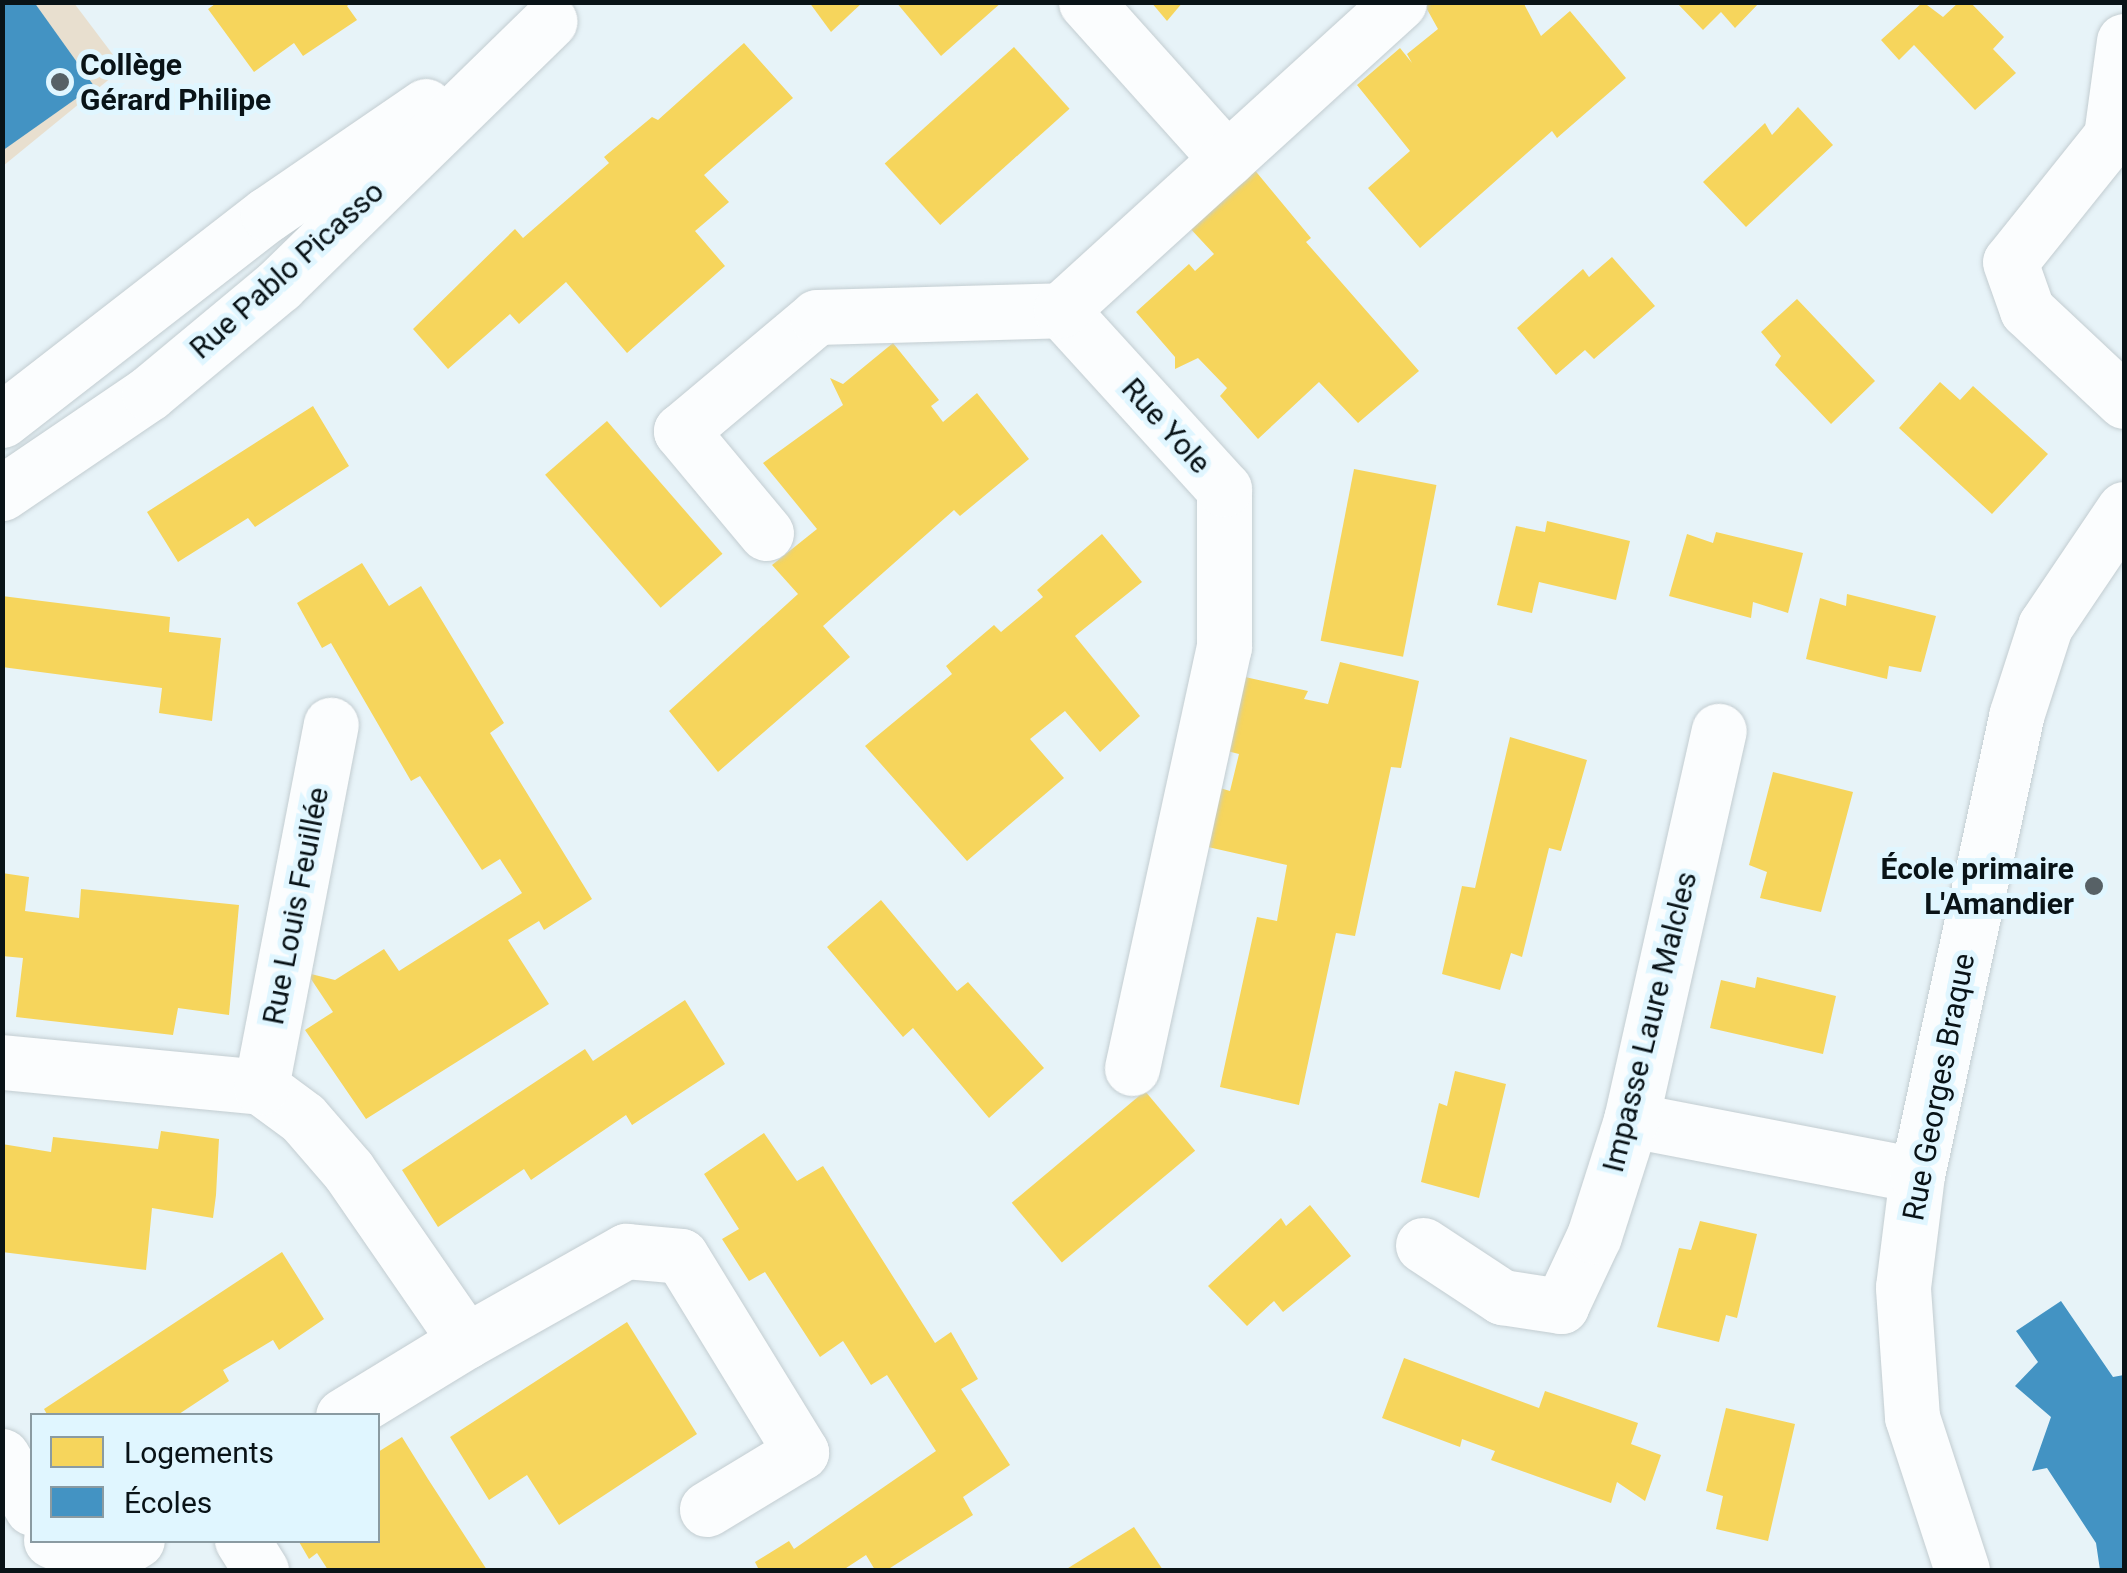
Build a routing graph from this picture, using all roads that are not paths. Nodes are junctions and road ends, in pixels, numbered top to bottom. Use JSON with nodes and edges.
{"nodes":[{"id":1,"x":1086,"y":2,"type":"edge"},
{"id":2,"x":1399,"y":2,"type":"edge"},
{"id":3,"x":2116,"y":2,"type":"edge"},
{"id":4,"x":562,"y":12,"type":"edge"},
{"id":5,"x":2124,"y":20,"type":"edge"},
{"id":6,"x":2124,"y":41,"type":"edge"},
{"id":7,"x":1227,"y":160,"type":"junction"},
{"id":8,"x":1061,"y":310,"type":"junction"},
{"id":9,"x":2124,"y":401,"type":"edge"},
{"id":10,"x":2,"y":420,"type":"edge"},
{"id":11,"x":2,"y":493,"type":"edge"},
{"id":12,"x":2124,"y":509,"type":"edge"},
{"id":13,"x":766,"y":533,"type":"dead end"},
{"id":14,"x":331,"y":725,"type":"dead end"},
{"id":15,"x":1719,"y":730,"type":"dead end"},
{"id":16,"x":2,"y":1062,"type":"edge"},
{"id":17,"x":1132,"y":1068,"type":"dead end"},
{"id":18,"x":261,"y":1087,"type":"junction"},
{"id":19,"x":1631,"y":1120,"type":"junction"},
{"id":20,"x":1917,"y":1175,"type":"junction"},
{"id":21,"x":1423,"y":1245,"type":"dead end"},
{"id":22,"x":466,"y":1341,"type":"junction"},
{"id":23,"x":348,"y":1413,"type":"edge"},
{"id":24,"x":2,"y":1456,"type":"edge"},
{"id":25,"x":30,"y":1505,"type":"edge"},
{"id":26,"x":707,"y":1509,"type":"dead end"},
{"id":27,"x":58,"y":1543,"type":"edge"},
{"id":28,"x":132,"y":1543,"type":"edge"},
{"id":29,"x":244,"y":1543,"type":"edge"},
{"id":30,"x":261,"y":1570,"type":"edge"},
{"id":31,"x":1962,"y":1570,"type":"edge"}],
"edges":[{"from":1,"to":7,"type":"street"},
{"from":2,"to":7,"type":"street"},
{"from":3,"to":5,"type":"street"},
{"from":4,"to":10,"type":"street","name":"Rue Pablo Picasso"},
{"from":4,"to":11,"type":"street","name":"Rue Pablo Picasso"},
{"from":6,"to":9,"type":"street"},
{"from":7,"to":8,"type":"street"},
{"from":8,"to":13,"type":"street"},
{"from":8,"to":17,"type":"street","name":"Rue Yole"},
{"from":12,"to":20,"type":"street","name":"Rue Georges Braque"},
{"from":14,"to":18,"type":"street","name":"Rue Louis Feuillée"},
{"from":15,"to":19,"type":"street","name":"Impasse Laure Malcles"},
{"from":16,"to":18,"type":"street"},
{"from":18,"to":22,"type":"street"},
{"from":19,"to":20,"type":"street"},
{"from":19,"to":21,"type":"street","name":"Impasse Laure Malcles"},
{"from":20,"to":31,"type":"street","name":"Rue Georges Braque"},
{"from":22,"to":23,"type":"street"},
{"from":22,"to":26,"type":"street"},
{"from":24,"to":25,"type":"street"},
{"from":27,"to":28,"type":"street"},
{"from":29,"to":30,"type":"street"}]}
